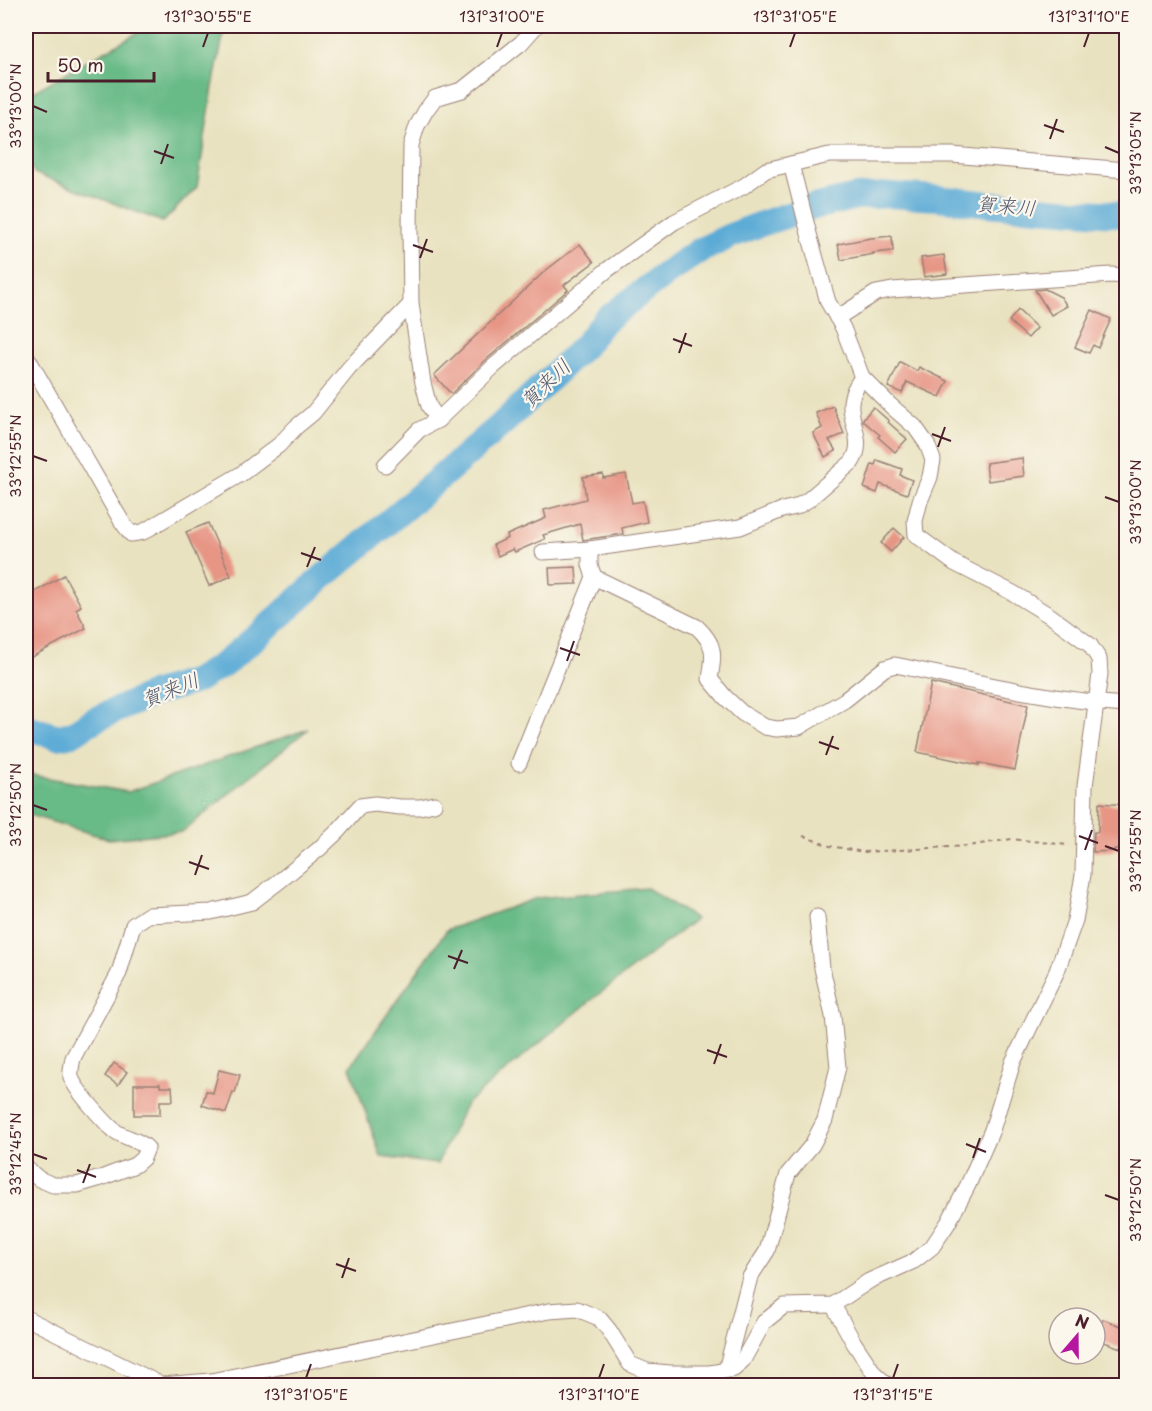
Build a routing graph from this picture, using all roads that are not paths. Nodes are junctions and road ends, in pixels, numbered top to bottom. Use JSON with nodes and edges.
{"nodes":[{"id":1,"x":536,"y":26,"type":"edge"},
{"id":2,"x":791,"y":164,"type":"junction"},
{"id":3,"x":1126,"y":170,"type":"edge"},
{"id":4,"x":1126,"y":276,"type":"edge"},
{"id":5,"x":411,"y":304,"type":"junction"},
{"id":6,"x":837,"y":318,"type":"junction"},
{"id":7,"x":26,"y":355,"type":"edge"},
{"id":8,"x":862,"y":377,"type":"junction"},
{"id":9,"x":438,"y":420,"type":"junction"},
{"id":10,"x":385,"y":465,"type":"dead end"},
{"id":11,"x":590,"y":549,"type":"junction"},
{"id":12,"x":543,"y":552,"type":"dead end"},
{"id":13,"x":594,"y":577,"type":"junction"},
{"id":14,"x":1096,"y":703,"type":"junction"},
{"id":15,"x":1126,"y":705,"type":"edge"},
{"id":16,"x":519,"y":763,"type":"dead end"},
{"id":17,"x":434,"y":804,"type":"dead end"},
{"id":18,"x":817,"y":917,"type":"dead end"},
{"id":19,"x":26,"y":1168,"type":"edge"},
{"id":20,"x":833,"y":1305,"type":"junction"},
{"id":21,"x":26,"y":1317,"type":"edge"},
{"id":22,"x":726,"y":1370,"type":"junction"},
{"id":23,"x":162,"y":1385,"type":"edge"},
{"id":24,"x":888,"y":1386,"type":"edge"}],
"edges":[{"from":1,"to":5,"type":"street"},
{"from":2,"to":3,"type":"street"},
{"from":2,"to":6,"type":"street"},
{"from":2,"to":9,"type":"street"},
{"from":4,"to":6,"type":"street"},
{"from":5,"to":7,"type":"street"},
{"from":5,"to":9,"type":"street"},
{"from":6,"to":8,"type":"street"},
{"from":8,"to":11,"type":"street"},
{"from":8,"to":14,"type":"street"},
{"from":9,"to":10,"type":"street"},
{"from":11,"to":12,"type":"street"},
{"from":11,"to":13,"type":"street"},
{"from":13,"to":14,"type":"street"},
{"from":13,"to":16,"type":"street"},
{"from":14,"to":15,"type":"street"},
{"from":14,"to":20,"type":"street"},
{"from":17,"to":19,"type":"street"},
{"from":18,"to":22,"type":"street"},
{"from":20,"to":22,"type":"street"},
{"from":20,"to":24,"type":"street"},
{"from":21,"to":23,"type":"street"},
{"from":22,"to":23,"type":"street"}]}
